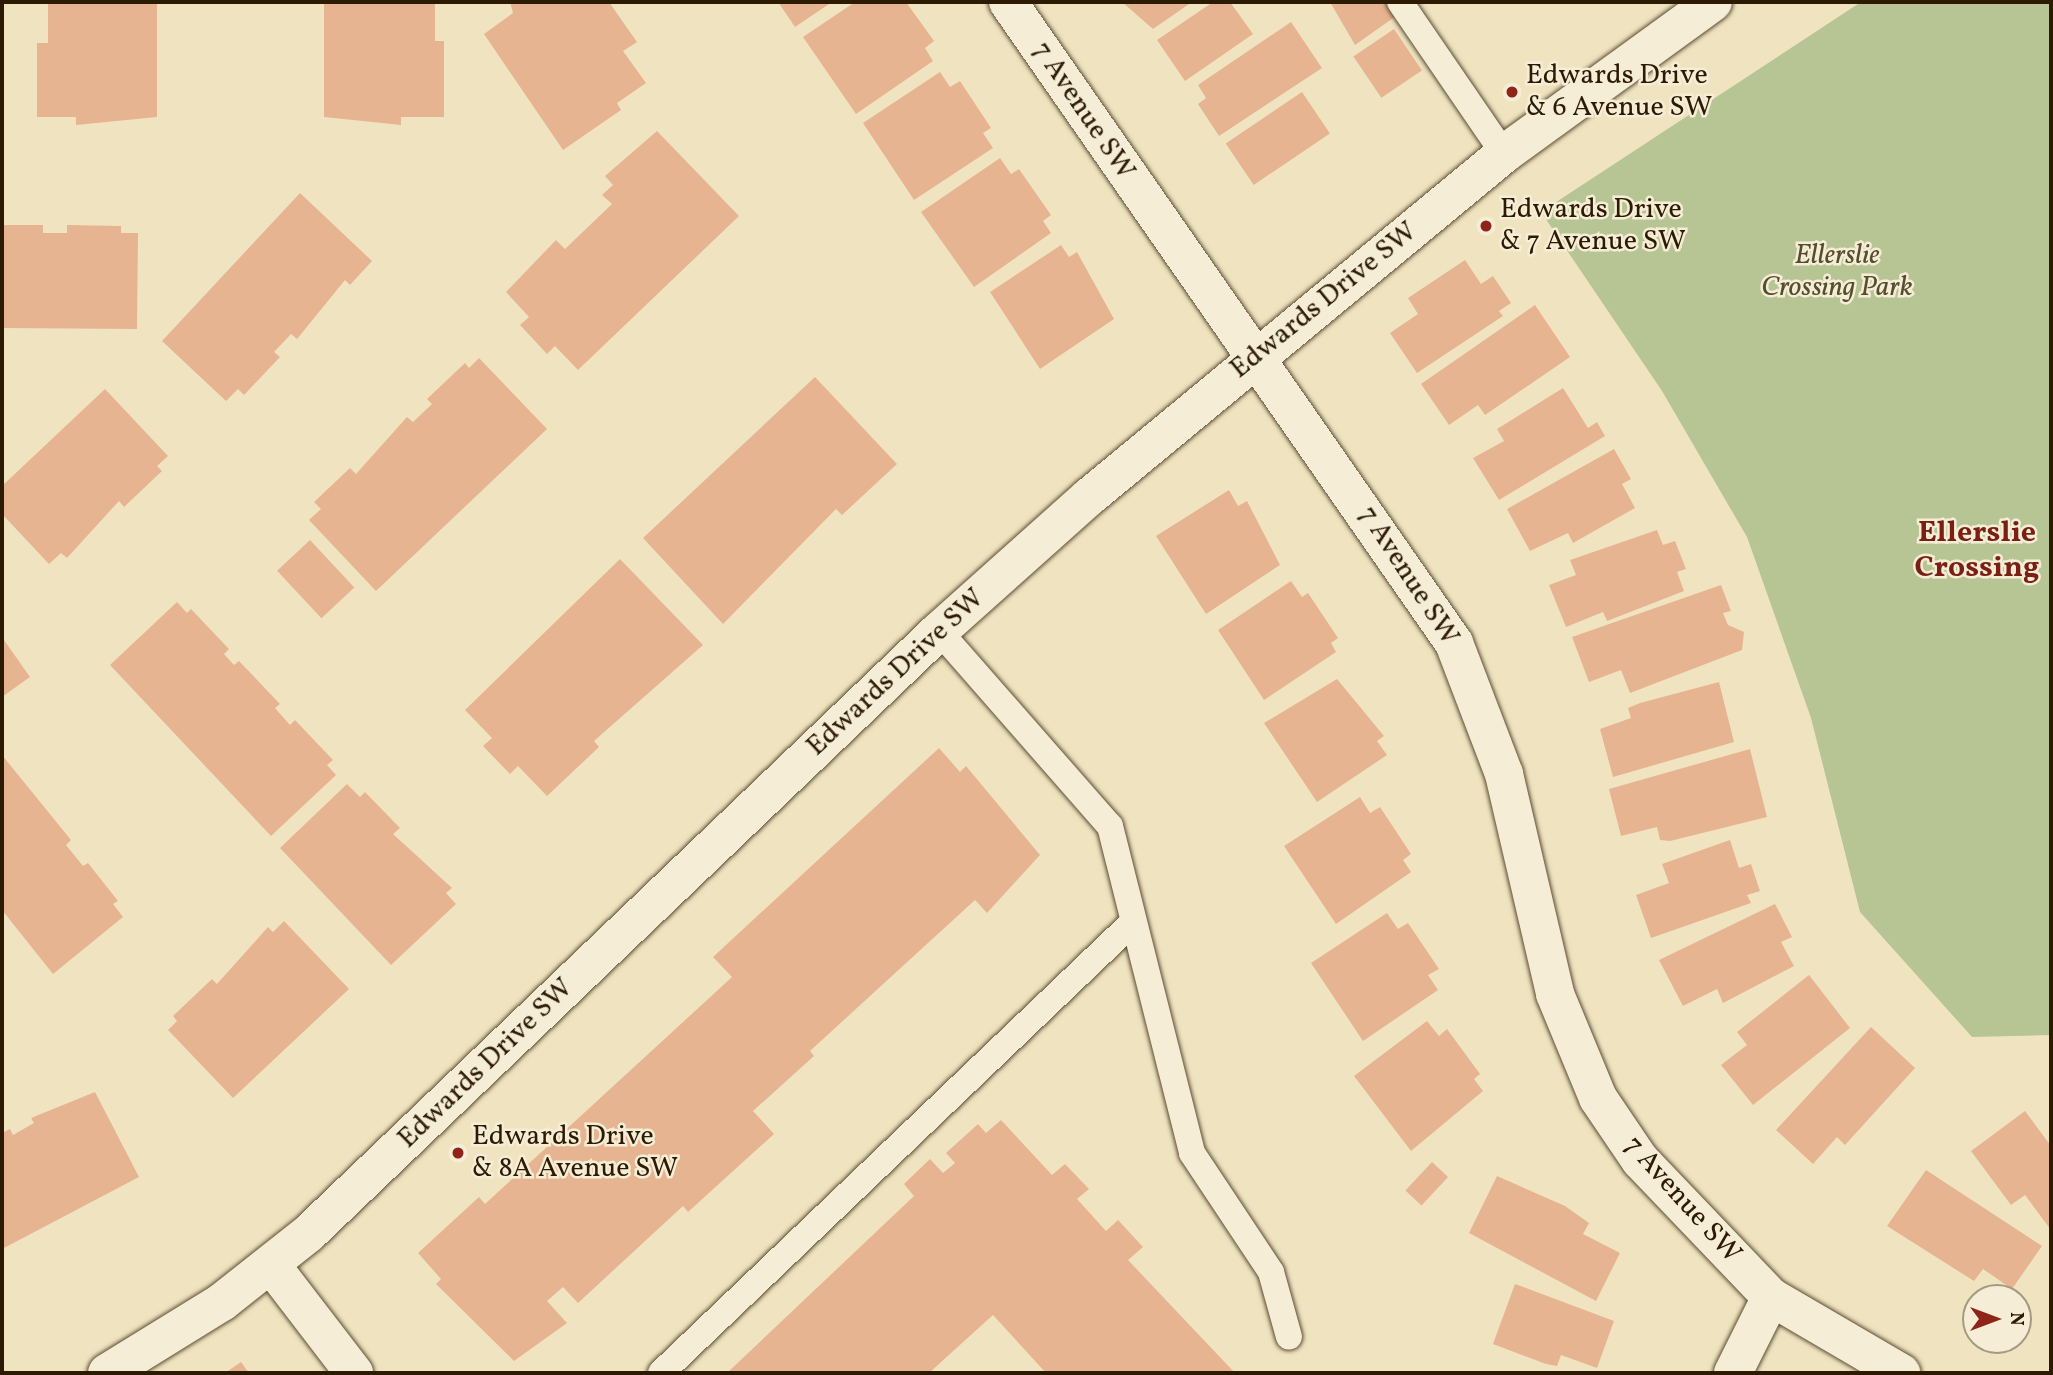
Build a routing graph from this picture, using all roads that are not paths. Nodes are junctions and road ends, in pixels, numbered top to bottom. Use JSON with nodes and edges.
{"nodes":[{"id":1,"x":1008,"y":2,"type":"edge"},
{"id":2,"x":1399,"y":2,"type":"edge"},
{"id":3,"x":1713,"y":2,"type":"edge"},
{"id":4,"x":1504,"y":154,"type":"junction"},
{"id":5,"x":1256,"y":357,"type":"junction"},
{"id":6,"x":939,"y":631,"type":"junction"},
{"id":7,"x":1130,"y":925,"type":"junction"},
{"id":8,"x":272,"y":1266,"type":"junction"},
{"id":9,"x":1771,"y":1297,"type":"junction"},
{"id":10,"x":1289,"y":1337,"type":"dead end"},
{"id":11,"x":107,"y":1373,"type":"edge"},
{"id":12,"x":354,"y":1373,"type":"edge"},
{"id":13,"x":661,"y":1373,"type":"edge"},
{"id":14,"x":1733,"y":1373,"type":"edge"},
{"id":15,"x":1901,"y":1373,"type":"edge"}],
"edges":[{"from":1,"to":5,"type":"street","name":"7 Avenue SW"},
{"from":2,"to":4,"type":"lane"},
{"from":3,"to":4,"type":"street","name":"Edwards Drive SW"},
{"from":4,"to":5,"type":"street","name":"Edwards Drive SW"},
{"from":5,"to":6,"type":"street","name":"Edwards Drive SW"},
{"from":5,"to":9,"type":"street","name":"7 Avenue SW"},
{"from":6,"to":7,"type":"lane"},
{"from":6,"to":8,"type":"street","name":"Edwards Drive SW"},
{"from":7,"to":10,"type":"lane"},
{"from":7,"to":13,"type":"lane"},
{"from":8,"to":11,"type":"street","name":"Edwards Drive SW"},
{"from":8,"to":12,"type":"street"},
{"from":9,"to":14,"type":"street"},
{"from":9,"to":15,"type":"street","name":"7 Avenue SW"}]}
